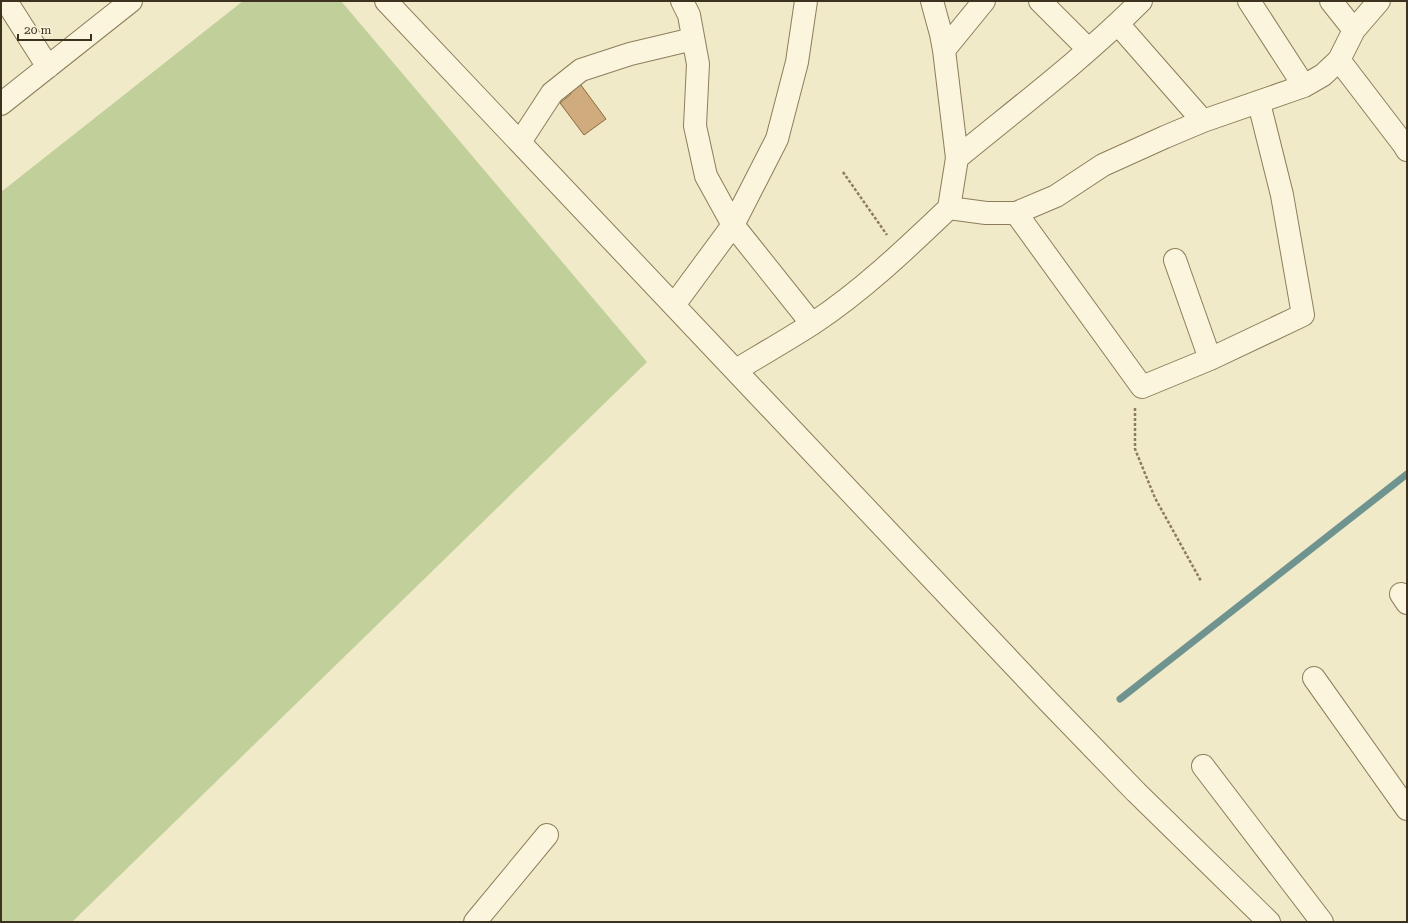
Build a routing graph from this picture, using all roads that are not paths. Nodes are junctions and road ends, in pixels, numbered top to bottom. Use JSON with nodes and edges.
{"nodes":[{"id":1,"x":6,"y":1,"type":"edge"},
{"id":2,"x":131,"y":1,"type":"edge"},
{"id":3,"x":386,"y":1,"type":"edge"},
{"id":4,"x":682,"y":1,"type":"edge"},
{"id":5,"x":806,"y":1,"type":"edge"},
{"id":6,"x":932,"y":1,"type":"edge"},
{"id":7,"x":984,"y":1,"type":"edge"},
{"id":8,"x":1040,"y":1,"type":"edge"},
{"id":9,"x":1141,"y":1,"type":"edge"},
{"id":10,"x":1249,"y":1,"type":"edge"},
{"id":11,"x":1331,"y":1,"type":"edge"},
{"id":12,"x":1379,"y":1,"type":"edge"},
{"id":13,"x":1118,"y":24,"type":"junction"},
{"id":14,"x":1354,"y":30,"type":"junction"},
{"id":15,"x":693,"y":39,"type":"junction"},
{"id":16,"x":1088,"y":49,"type":"junction"},
{"id":17,"x":944,"y":50,"type":"junction"},
{"id":18,"x":1339,"y":60,"type":"junction"},
{"id":19,"x":48,"y":67,"type":"junction"},
{"id":20,"x":1304,"y":86,"type":"junction"},
{"id":21,"x":1259,"y":102,"type":"junction"},
{"id":22,"x":1,"y":104,"type":"edge"},
{"id":23,"x":1203,"y":121,"type":"junction"},
{"id":24,"x":520,"y":142,"type":"junction"},
{"id":25,"x":1406,"y":146,"type":"edge"},
{"id":26,"x":957,"y":158,"type":"junction"},
{"id":27,"x":949,"y":208,"type":"junction"},
{"id":28,"x":1016,"y":214,"type":"junction"},
{"id":29,"x":734,"y":225,"type":"junction"},
{"id":30,"x":1175,"y":260,"type":"dead end"},
{"id":31,"x":674,"y":305,"type":"junction"},
{"id":32,"x":812,"y":324,"type":"junction"},
{"id":33,"x":1210,"y":359,"type":"junction"},
{"id":34,"x":736,"y":370,"type":"junction"},
{"id":35,"x":1314,"y":678,"type":"dead end"},
{"id":36,"x":1203,"y":766,"type":"dead end"},
{"id":37,"x":1407,"y":809,"type":"edge"},
{"id":38,"x":547,"y":835,"type":"dead end"},
{"id":39,"x":475,"y":922,"type":"edge"},
{"id":40,"x":1269,"y":922,"type":"edge"},
{"id":41,"x":1322,"y":922,"type":"edge"}],
"edges":[{"from":1,"to":19,"type":"street"},
{"from":2,"to":19,"type":"street"},
{"from":3,"to":24,"type":"street"},
{"from":4,"to":15,"type":"street"},
{"from":5,"to":29,"type":"street"},
{"from":6,"to":17,"type":"street"},
{"from":7,"to":17,"type":"street"},
{"from":8,"to":16,"type":"street"},
{"from":9,"to":13,"type":"street"},
{"from":10,"to":20,"type":"street"},
{"from":11,"to":14,"type":"street"},
{"from":12,"to":14,"type":"street"},
{"from":13,"to":16,"type":"street"},
{"from":13,"to":23,"type":"street"},
{"from":14,"to":18,"type":"street"},
{"from":15,"to":24,"type":"street"},
{"from":15,"to":29,"type":"street"},
{"from":16,"to":26,"type":"street"},
{"from":17,"to":26,"type":"street"},
{"from":18,"to":20,"type":"street"},
{"from":18,"to":25,"type":"street"},
{"from":19,"to":22,"type":"street"},
{"from":20,"to":21,"type":"street"},
{"from":21,"to":23,"type":"street"},
{"from":21,"to":33,"type":"street"},
{"from":23,"to":28,"type":"street"},
{"from":24,"to":31,"type":"street"},
{"from":26,"to":27,"type":"street"},
{"from":27,"to":28,"type":"street"},
{"from":27,"to":32,"type":"street"},
{"from":28,"to":33,"type":"street"},
{"from":29,"to":31,"type":"street"},
{"from":29,"to":32,"type":"street"},
{"from":30,"to":33,"type":"street"},
{"from":31,"to":34,"type":"street"},
{"from":32,"to":34,"type":"street"},
{"from":34,"to":40,"type":"street"},
{"from":35,"to":37,"type":"street"},
{"from":36,"to":41,"type":"street"},
{"from":38,"to":39,"type":"street"}]}
